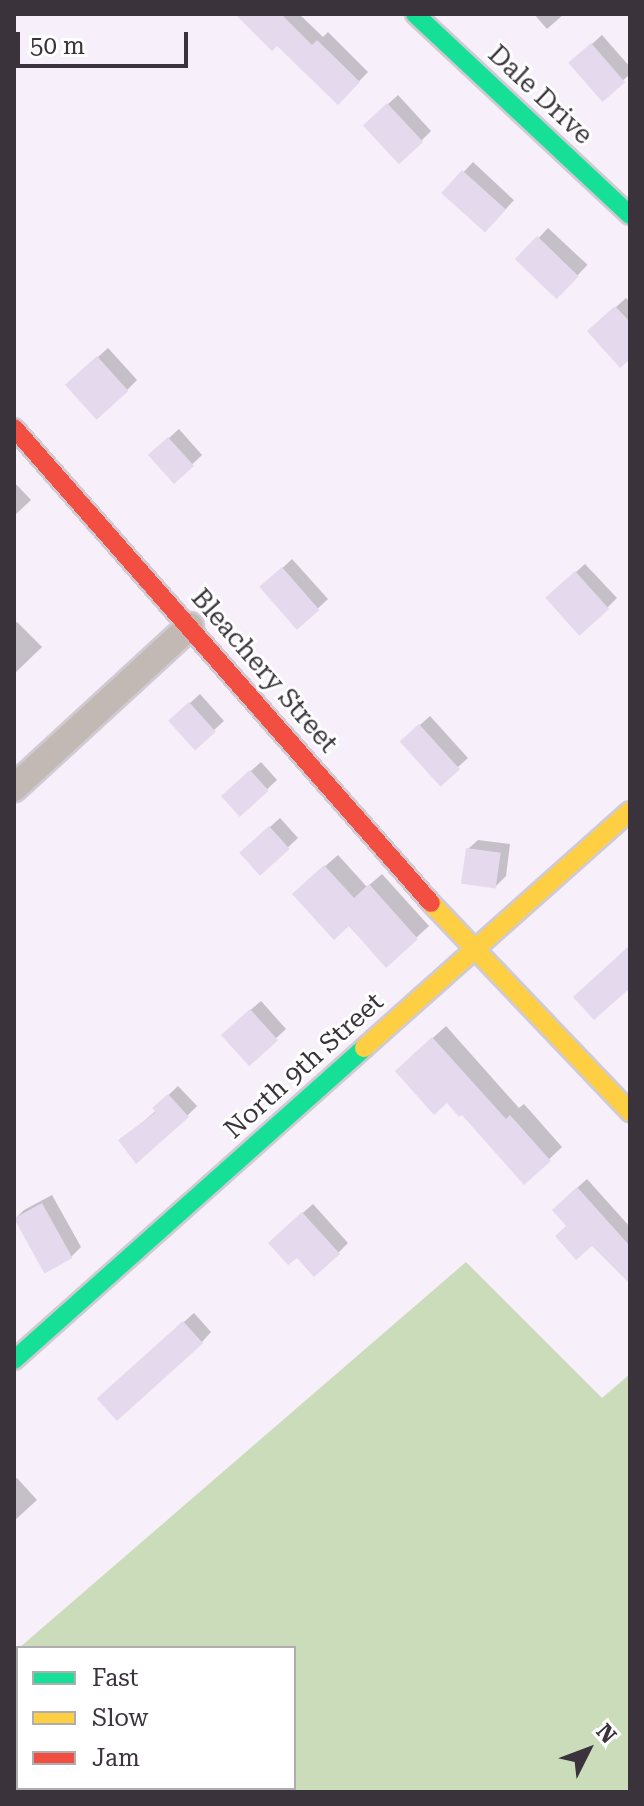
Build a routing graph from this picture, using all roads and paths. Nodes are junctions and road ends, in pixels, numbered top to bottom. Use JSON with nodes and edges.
{"nodes":[{"id":1,"x":415,"y":14,"type":"edge"},
{"id":2,"x":630,"y":215,"type":"edge"},
{"id":3,"x":14,"y":428,"type":"edge"},
{"id":4,"x":190,"y":626,"type":"junction"},
{"id":5,"x":14,"y":788,"type":"edge"},
{"id":6,"x":630,"y":811,"type":"edge"},
{"id":7,"x":473,"y":951,"type":"junction"},
{"id":8,"x":630,"y":1112,"type":"edge"},
{"id":9,"x":14,"y":1360,"type":"edge"}],
"edges":[{"from":1,"to":2,"type":"street","name":"Dale Drive"},
{"from":3,"to":4,"type":"street","name":"Bleachery Street"},
{"from":4,"to":5,"type":"street"},
{"from":4,"to":7,"type":"street","name":"Bleachery Street"},
{"from":6,"to":7,"type":"street","name":"North 9th Street"},
{"from":7,"to":8,"type":"street","name":"Bleachery Street"},
{"from":7,"to":9,"type":"street","name":"North 9th Street"}]}
